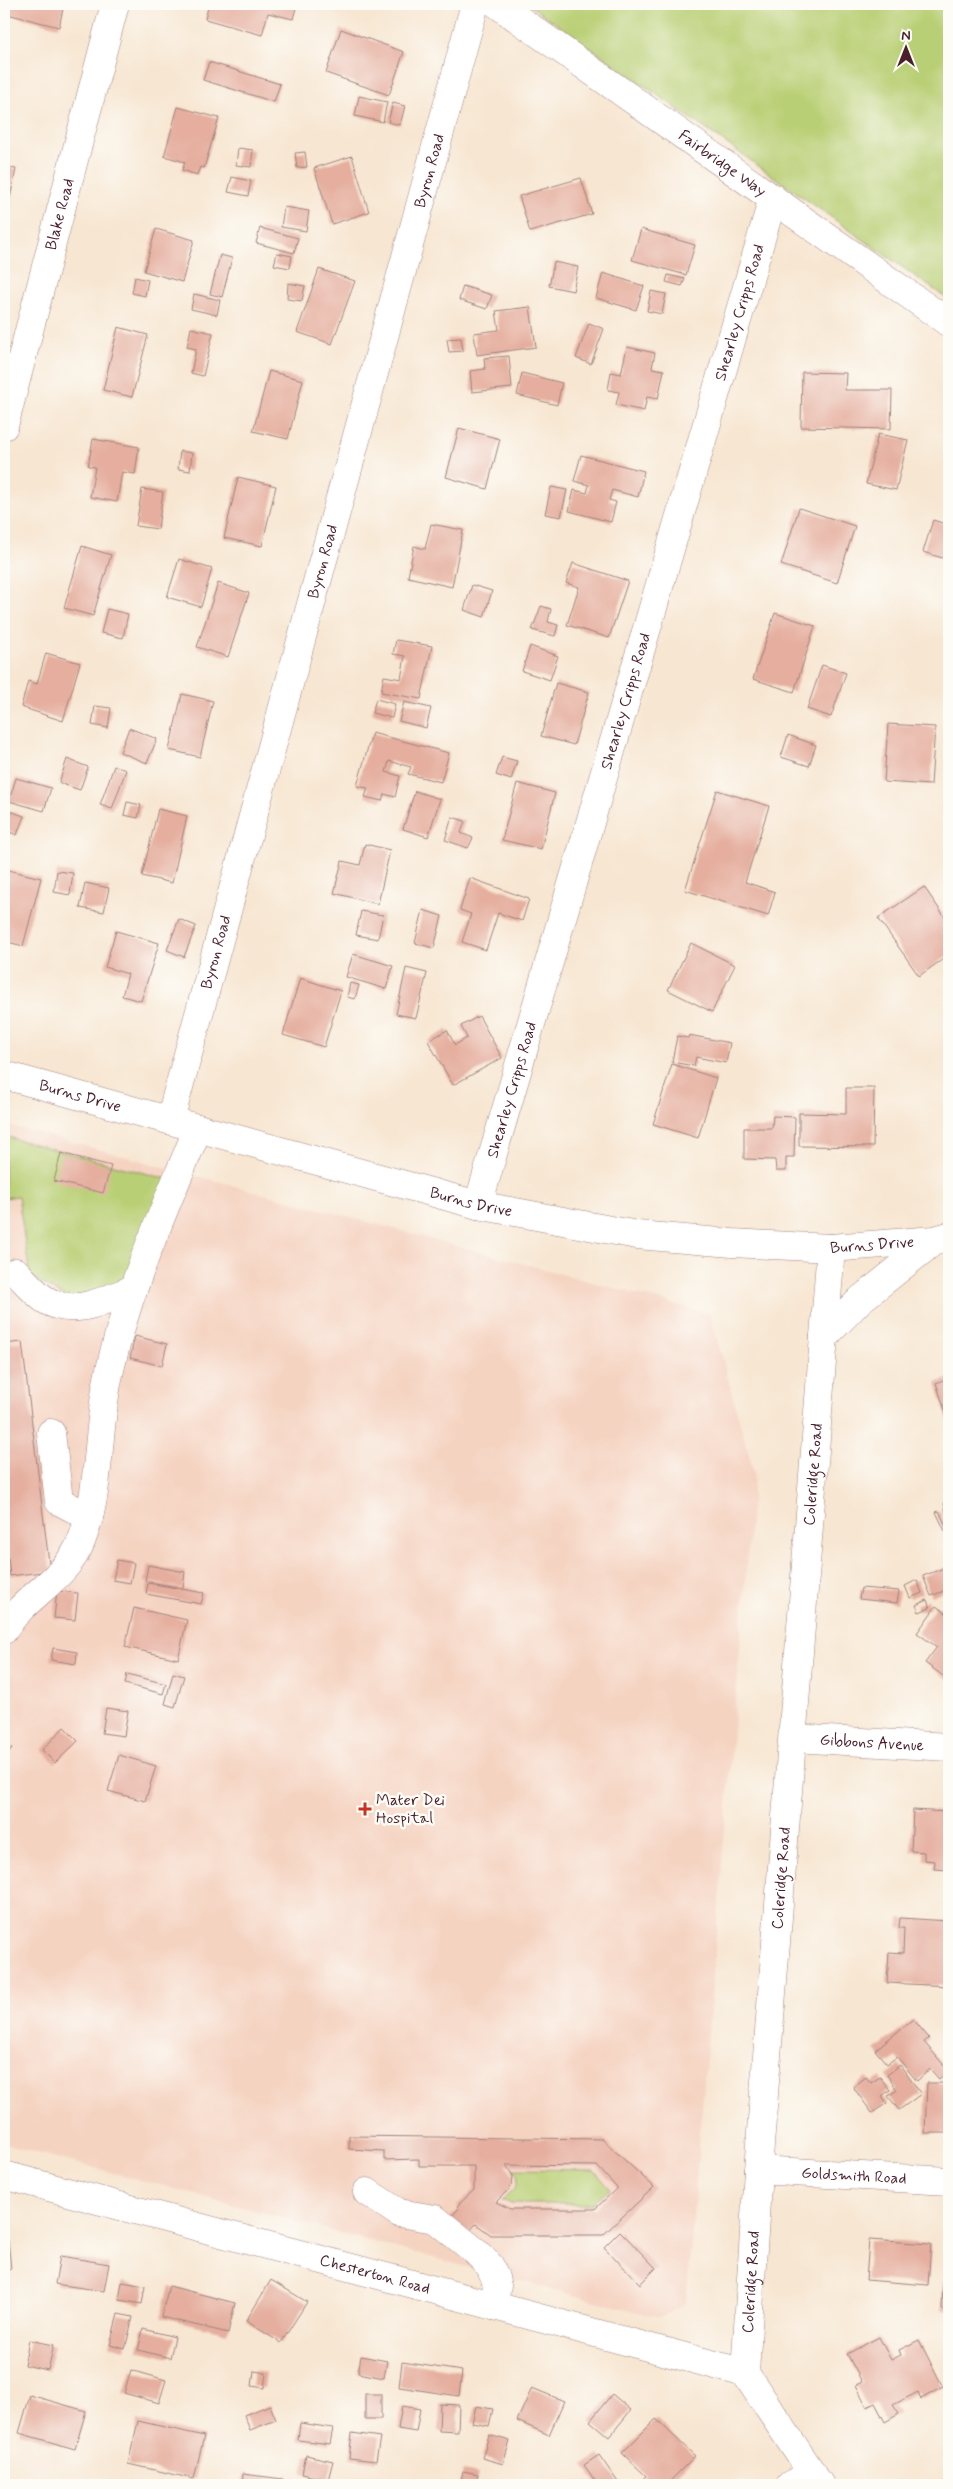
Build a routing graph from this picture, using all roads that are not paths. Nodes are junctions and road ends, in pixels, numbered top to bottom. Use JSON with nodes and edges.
{"nodes":[{"id":1,"x":115,"y":4,"type":"edge"},
{"id":2,"x":475,"y":4,"type":"edge"},
{"id":3,"x":497,"y":4,"type":"edge"},
{"id":4,"x":773,"y":198,"type":"junction"},
{"id":5,"x":949,"y":323,"type":"edge"},
{"id":6,"x":4,"y":426,"type":"edge"},
{"id":7,"x":4,"y":1075,"type":"edge"},
{"id":8,"x":170,"y":1120,"type":"junction"},
{"id":9,"x":198,"y":1128,"type":"junction"},
{"id":10,"x":478,"y":1205,"type":"junction"},
{"id":11,"x":942,"y":1238,"type":"edge"},
{"id":12,"x":831,"y":1248,"type":"junction"},
{"id":13,"x":16,"y":1272,"type":"dead end"},
{"id":14,"x":133,"y":1289,"type":"junction"},
{"id":15,"x":824,"y":1337,"type":"junction"},
{"id":16,"x":51,"y":1433,"type":"dead end"},
{"id":17,"x":90,"y":1517,"type":"junction"},
{"id":18,"x":4,"y":1630,"type":"edge"},
{"id":19,"x":793,"y":1738,"type":"junction"},
{"id":20,"x":949,"y":1747,"type":"edge"},
{"id":21,"x":758,"y":2170,"type":"junction"},
{"id":22,"x":4,"y":2175,"type":"edge"},
{"id":23,"x":949,"y":2181,"type":"edge"},
{"id":24,"x":367,"y":2192,"type":"dead end"},
{"id":25,"x":493,"y":2306,"type":"junction"},
{"id":26,"x":745,"y":2373,"type":"junction"},
{"id":27,"x":808,"y":2481,"type":"edge"}],
"edges":[{"from":1,"to":6,"type":"street","name":"Blake Road"},
{"from":2,"to":8,"type":"street","name":"Byron Road"},
{"from":3,"to":4,"type":"street","name":"Fairbridge Way"},
{"from":4,"to":5,"type":"street","name":"Fairbridge Way"},
{"from":4,"to":10,"type":"street","name":"Shearley Cripps Road"},
{"from":7,"to":8,"type":"street","name":"Burns Drive"},
{"from":8,"to":9,"type":"street","name":"Burns Drive"},
{"from":9,"to":10,"type":"street","name":"Burns Drive"},
{"from":9,"to":14,"type":"street"},
{"from":10,"to":12,"type":"street","name":"Burns Drive"},
{"from":11,"to":12,"type":"street","name":"Burns Drive"},
{"from":11,"to":15,"type":"street"},
{"from":12,"to":15,"type":"street","name":"Coleridge Road"},
{"from":13,"to":14,"type":"street"},
{"from":14,"to":17,"type":"street"},
{"from":15,"to":19,"type":"street","name":"Coleridge Road"},
{"from":16,"to":17,"type":"street"},
{"from":17,"to":18,"type":"street"},
{"from":19,"to":20,"type":"street","name":"Gibbons Avenue"},
{"from":19,"to":21,"type":"street","name":"Coleridge Road"},
{"from":21,"to":23,"type":"street","name":"Goldsmith Road"},
{"from":21,"to":26,"type":"street","name":"Coleridge Road"},
{"from":22,"to":25,"type":"street","name":"Chesterton Road"},
{"from":24,"to":25,"type":"street"},
{"from":25,"to":26,"type":"street","name":"Chesterton Road"},
{"from":26,"to":27,"type":"street"}]}
